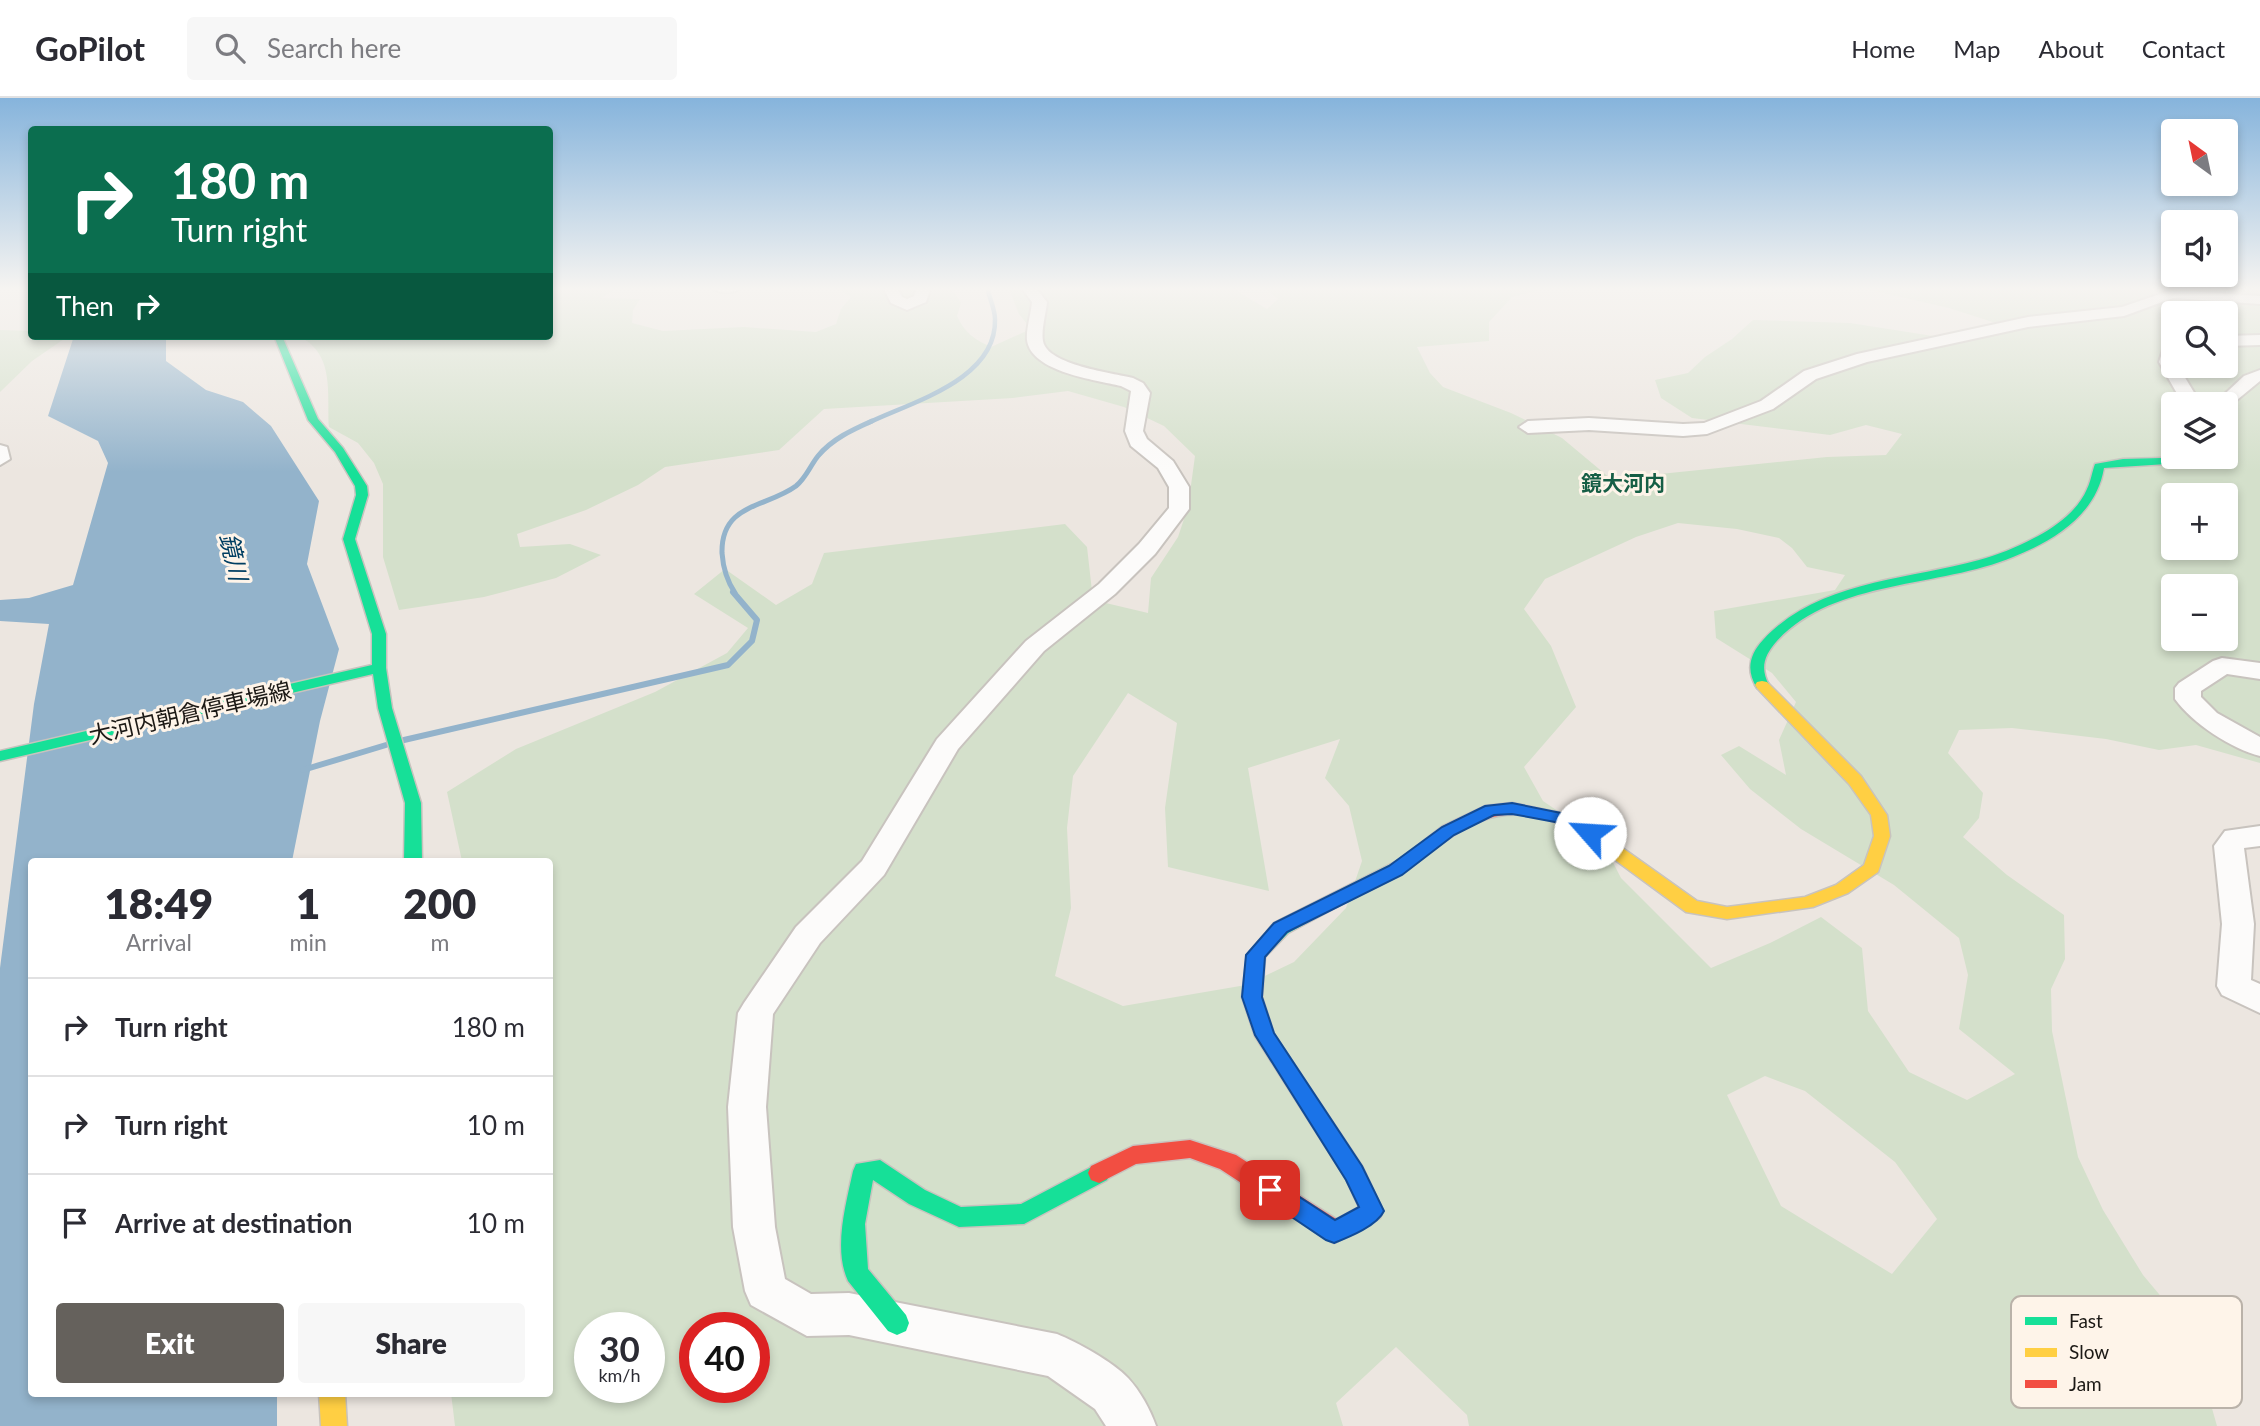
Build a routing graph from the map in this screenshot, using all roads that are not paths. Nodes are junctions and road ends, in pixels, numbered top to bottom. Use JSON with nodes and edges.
{"nodes":[{"id":1,"x":283,"y":349,"type":"edge"},
{"id":2,"x":1039,"y":349,"type":"edge"},
{"id":3,"x":1903,"y":349,"type":"edge"},
{"id":4,"x":2260,"y":374,"type":"edge"},
{"id":5,"x":2238,"y":393,"type":"edge"},
{"id":6,"x":1528,"y":427,"type":"dead end"},
{"id":7,"x":0,"y":451,"type":"edge"},
{"id":8,"x":0,"y":459,"type":"edge"},
{"id":9,"x":2161,"y":460,"type":"edge"},
{"id":10,"x":379,"y":668,"type":"junction"},
{"id":11,"x":2260,"y":671,"type":"edge"},
{"id":12,"x":2260,"y":748,"type":"edge"},
{"id":13,"x":5,"y":755,"type":"edge"},
{"id":14,"x":2260,"y":836,"type":"edge"},
{"id":15,"x":413,"y":858,"type":"edge"},
{"id":16,"x":2260,"y":1000,"type":"edge"},
{"id":17,"x":897,"y":1323,"type":"junction"},
{"id":18,"x":332,"y":1397,"type":"edge"},
{"id":19,"x":334,"y":1426,"type":"edge"},
{"id":20,"x":1133,"y":1426,"type":"edge"}],
"edges":[{"from":1,"to":10,"type":"street"},
{"from":2,"to":17,"type":"street"},
{"from":3,"to":6,"type":"street"},
{"from":4,"to":5,"type":"street"},
{"from":7,"to":8,"type":"street"},
{"from":9,"to":17,"type":"street"},
{"from":10,"to":13,"type":"street","name":"大河内朝倉停車場線"},
{"from":10,"to":15,"type":"street"},
{"from":11,"to":12,"type":"street"},
{"from":14,"to":16,"type":"street"},
{"from":17,"to":20,"type":"street"},
{"from":18,"to":19,"type":"street"}]}
